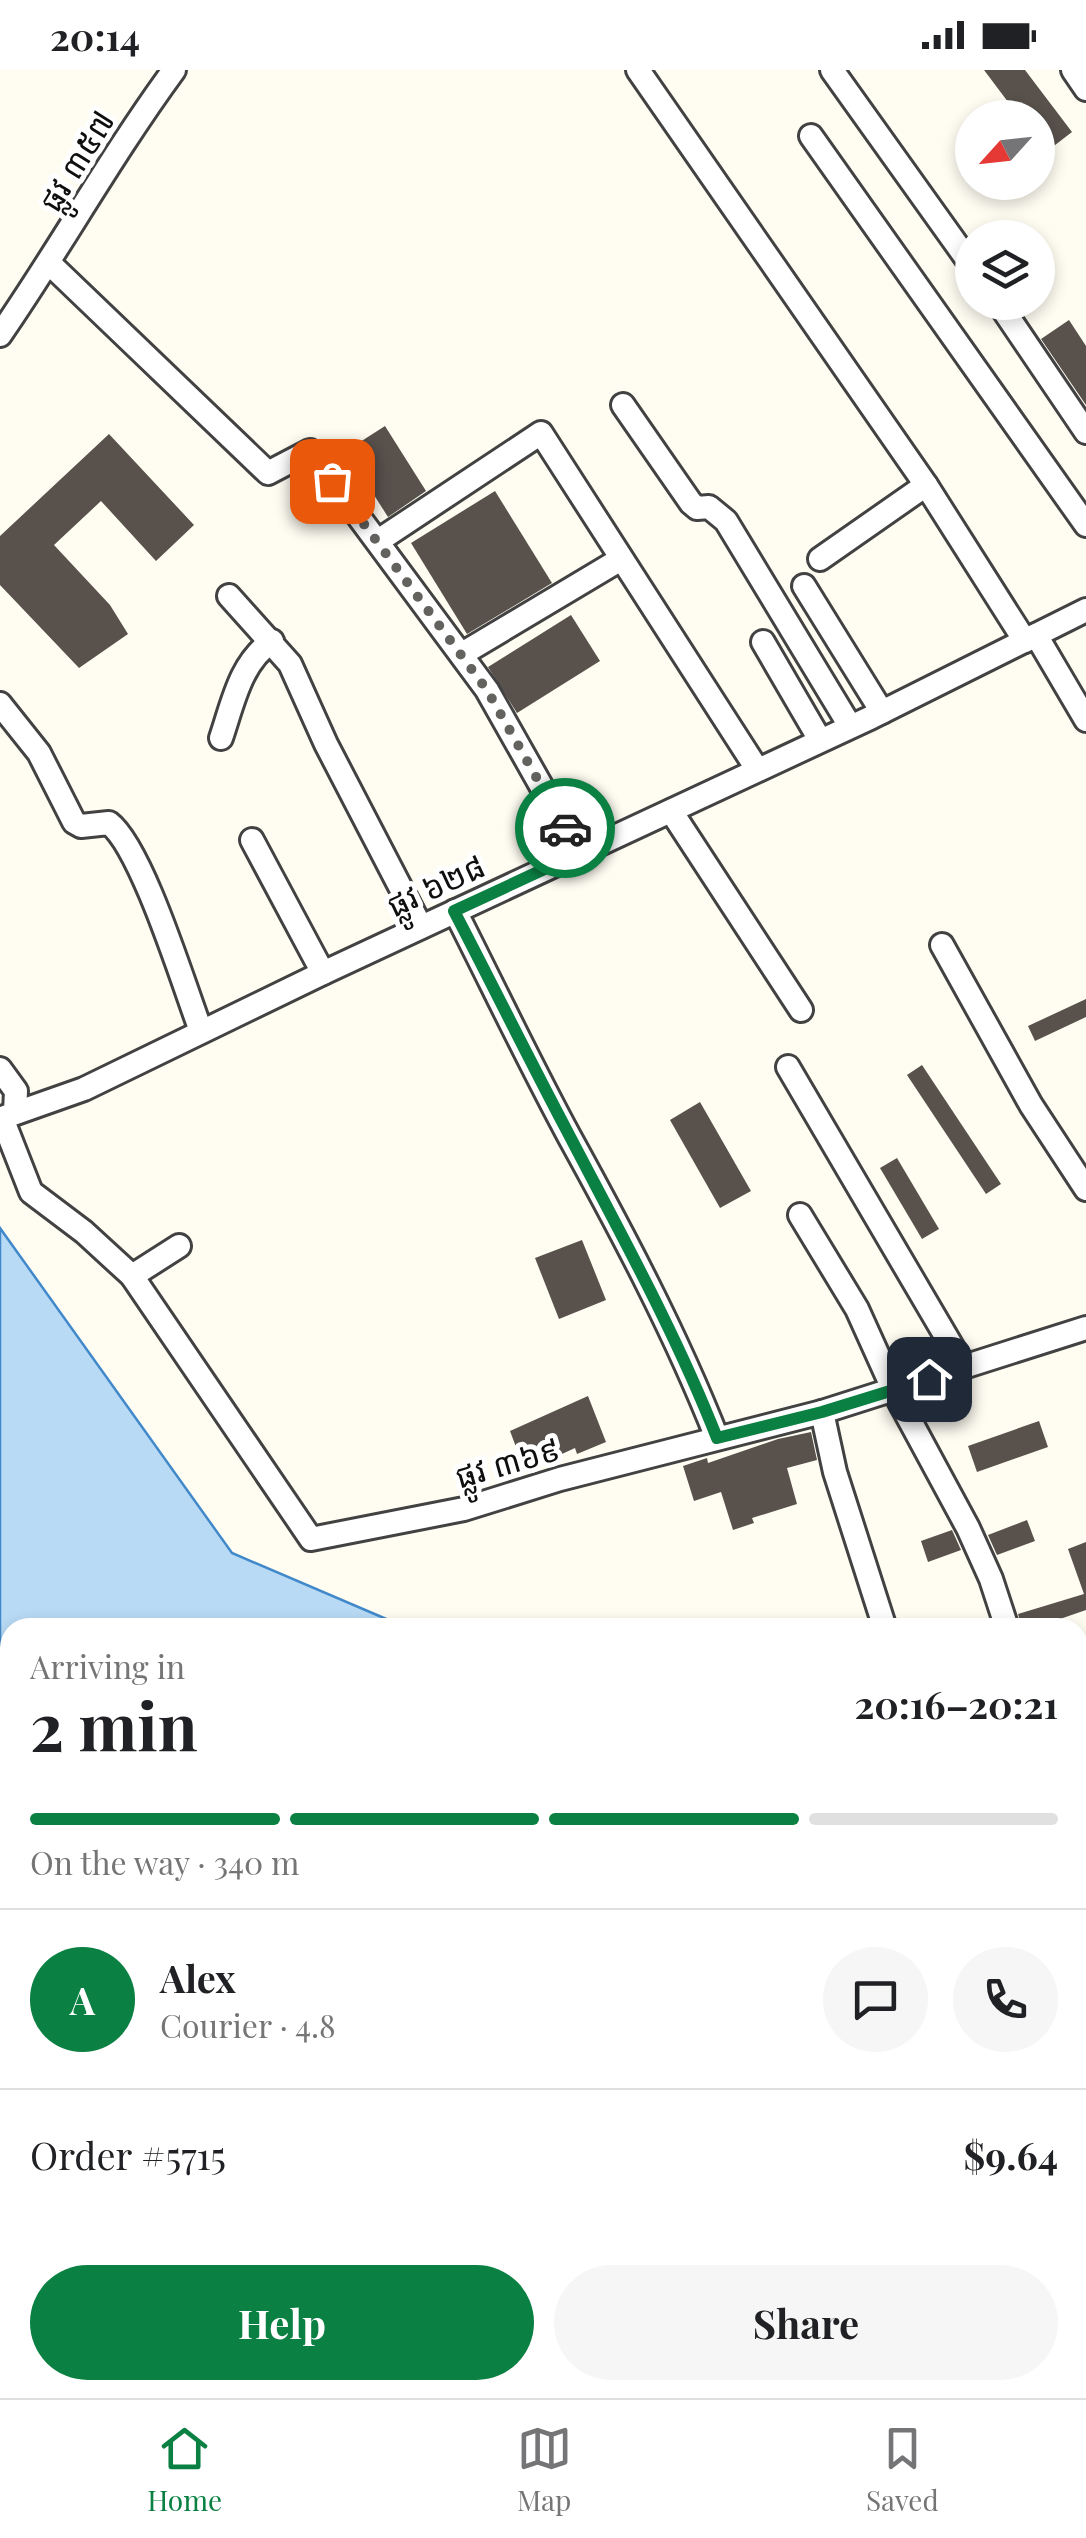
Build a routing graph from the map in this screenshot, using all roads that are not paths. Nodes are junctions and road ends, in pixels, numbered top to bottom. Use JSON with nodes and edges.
{"nodes":[{"id":1,"x":174,"y":70,"type":"edge"},
{"id":2,"x":638,"y":70,"type":"edge"},
{"id":3,"x":832,"y":70,"type":"edge"},
{"id":4,"x":1072,"y":70,"type":"edge"},
{"id":5,"x":1086,"y":89,"type":"edge"},
{"id":6,"x":811,"y":136,"type":"dead end"},
{"id":7,"x":955,"y":242,"type":"edge"},
{"id":8,"x":49,"y":263,"type":"junction"},
{"id":9,"x":1010,"y":320,"type":"edge"},
{"id":10,"x":0,"y":335,"type":"edge"},
{"id":11,"x":623,"y":405,"type":"dead end"},
{"id":12,"x":1086,"y":432,"type":"edge"},
{"id":13,"x":926,"y":486,"type":"junction"},
{"id":14,"x":1086,"y":525,"type":"edge"},
{"id":15,"x":378,"y":541,"type":"junction"},
{"id":16,"x":621,"y":558,"type":"junction"},
{"id":17,"x":820,"y":559,"type":"dead end"},
{"id":18,"x":804,"y":586,"type":"dead end"},
{"id":19,"x":228,"y":596,"type":"dead end"},
{"id":20,"x":1086,"y":610,"type":"edge"},
{"id":21,"x":1031,"y":638,"type":"junction"},
{"id":22,"x":272,"y":641,"type":"junction"},
{"id":23,"x":763,"y":642,"type":"dead end"},
{"id":24,"x":462,"y":654,"type":"junction"},
{"id":25,"x":0,"y":704,"type":"edge"},
{"id":26,"x":882,"y":712,"type":"junction"},
{"id":27,"x":1086,"y":720,"type":"edge"},
{"id":28,"x":850,"y":726,"type":"junction"},
{"id":29,"x":221,"y":738,"type":"dead end"},
{"id":30,"x":820,"y":740,"type":"junction"},
{"id":31,"x":757,"y":769,"type":"junction"},
{"id":32,"x":671,"y":811,"type":"junction"},
{"id":33,"x":252,"y":840,"type":"dead end"},
{"id":34,"x":579,"y":853,"type":"junction"},
{"id":35,"x":454,"y":911,"type":"junction"},
{"id":36,"x":422,"y":927,"type":"junction"},
{"id":37,"x":942,"y":944,"type":"dead end"},
{"id":38,"x":323,"y":972,"type":"junction"},
{"id":39,"x":801,"y":1010,"type":"dead end"},
{"id":40,"x":200,"y":1031,"type":"junction"},
{"id":41,"x":788,"y":1067,"type":"dead end"},
{"id":42,"x":0,"y":1069,"type":"edge"},
{"id":43,"x":15,"y":1112,"type":"junction"},
{"id":44,"x":1086,"y":1188,"type":"edge"},
{"id":45,"x":800,"y":1215,"type":"dead end"},
{"id":46,"x":179,"y":1246,"type":"dead end"},
{"id":47,"x":132,"y":1276,"type":"junction"},
{"id":48,"x":1086,"y":1328,"type":"edge"},
{"id":49,"x":964,"y":1367,"type":"junction"},
{"id":50,"x":894,"y":1391,"type":"junction"},
{"id":51,"x":822,"y":1412,"type":"junction"},
{"id":52,"x":717,"y":1438,"type":"junction"},
{"id":53,"x":882,"y":1618,"type":"edge"},
{"id":54,"x":1004,"y":1618,"type":"edge"}],
"edges":[{"from":1,"to":8,"type":"street","name":"ផ្លូវ ៣៥៧"},
{"from":2,"to":13,"type":"street"},
{"from":3,"to":7,"type":"street"},
{"from":4,"to":5,"type":"street"},
{"from":6,"to":14,"type":"street"},
{"from":8,"to":10,"type":"street","name":"ផ្លូវ ៣៥៧"},
{"from":8,"to":15,"type":"street"},
{"from":9,"to":12,"type":"street"},
{"from":11,"to":28,"type":"street"},
{"from":13,"to":17,"type":"street"},
{"from":13,"to":21,"type":"street"},
{"from":15,"to":16,"type":"street"},
{"from":15,"to":24,"type":"street"},
{"from":16,"to":24,"type":"street"},
{"from":16,"to":31,"type":"street"},
{"from":18,"to":26,"type":"street"},
{"from":19,"to":22,"type":"street"},
{"from":20,"to":21,"type":"street","name":"ផ្លូវ ៦២៨"},
{"from":21,"to":26,"type":"street","name":"ផ្លូវ ៦២៨"},
{"from":21,"to":27,"type":"street"},
{"from":22,"to":29,"type":"street"},
{"from":22,"to":36,"type":"street"},
{"from":23,"to":30,"type":"street"},
{"from":24,"to":34,"type":"street"},
{"from":25,"to":40,"type":"street"},
{"from":26,"to":28,"type":"street","name":"ផ្លូវ ៦២៨"},
{"from":28,"to":30,"type":"street","name":"ផ្លូវ ៦២៨"},
{"from":30,"to":31,"type":"street","name":"ផ្លូវ ៦២៨"},
{"from":31,"to":32,"type":"street","name":"ផ្លូវ ៦២៨"},
{"from":32,"to":34,"type":"street","name":"ផ្លូវ ៦២៨"},
{"from":32,"to":39,"type":"street"},
{"from":33,"to":38,"type":"street"},
{"from":34,"to":35,"type":"street","name":"ផ្លូវ ៦២៨"},
{"from":35,"to":36,"type":"street","name":"ផ្លូវ ៦២៨"},
{"from":35,"to":52,"type":"street"},
{"from":36,"to":38,"type":"street","name":"ផ្លូវ ៦២៨"},
{"from":37,"to":44,"type":"street"},
{"from":38,"to":40,"type":"street","name":"ផ្លូវ ៦២៨"},
{"from":40,"to":43,"type":"street","name":"ផ្លូវ ៦២៨"},
{"from":41,"to":49,"type":"street"},
{"from":42,"to":43,"type":"street"},
{"from":43,"to":47,"type":"street","name":"ផ្លូវ ៣៦៩"},
{"from":45,"to":50,"type":"street"},
{"from":46,"to":47,"type":"street"},
{"from":47,"to":52,"type":"street","name":"ផ្លូវ ៣៦៩"},
{"from":48,"to":49,"type":"street","name":"ផ្លូវ ៣៦៩"},
{"from":49,"to":50,"type":"street","name":"ផ្លូវ ៣៦៩"},
{"from":50,"to":51,"type":"street","name":"ផ្លូវ ៣៦៩"},
{"from":50,"to":54,"type":"street"},
{"from":51,"to":52,"type":"street","name":"ផ្លូវ ៣៦៩"},
{"from":51,"to":53,"type":"street"}]}
